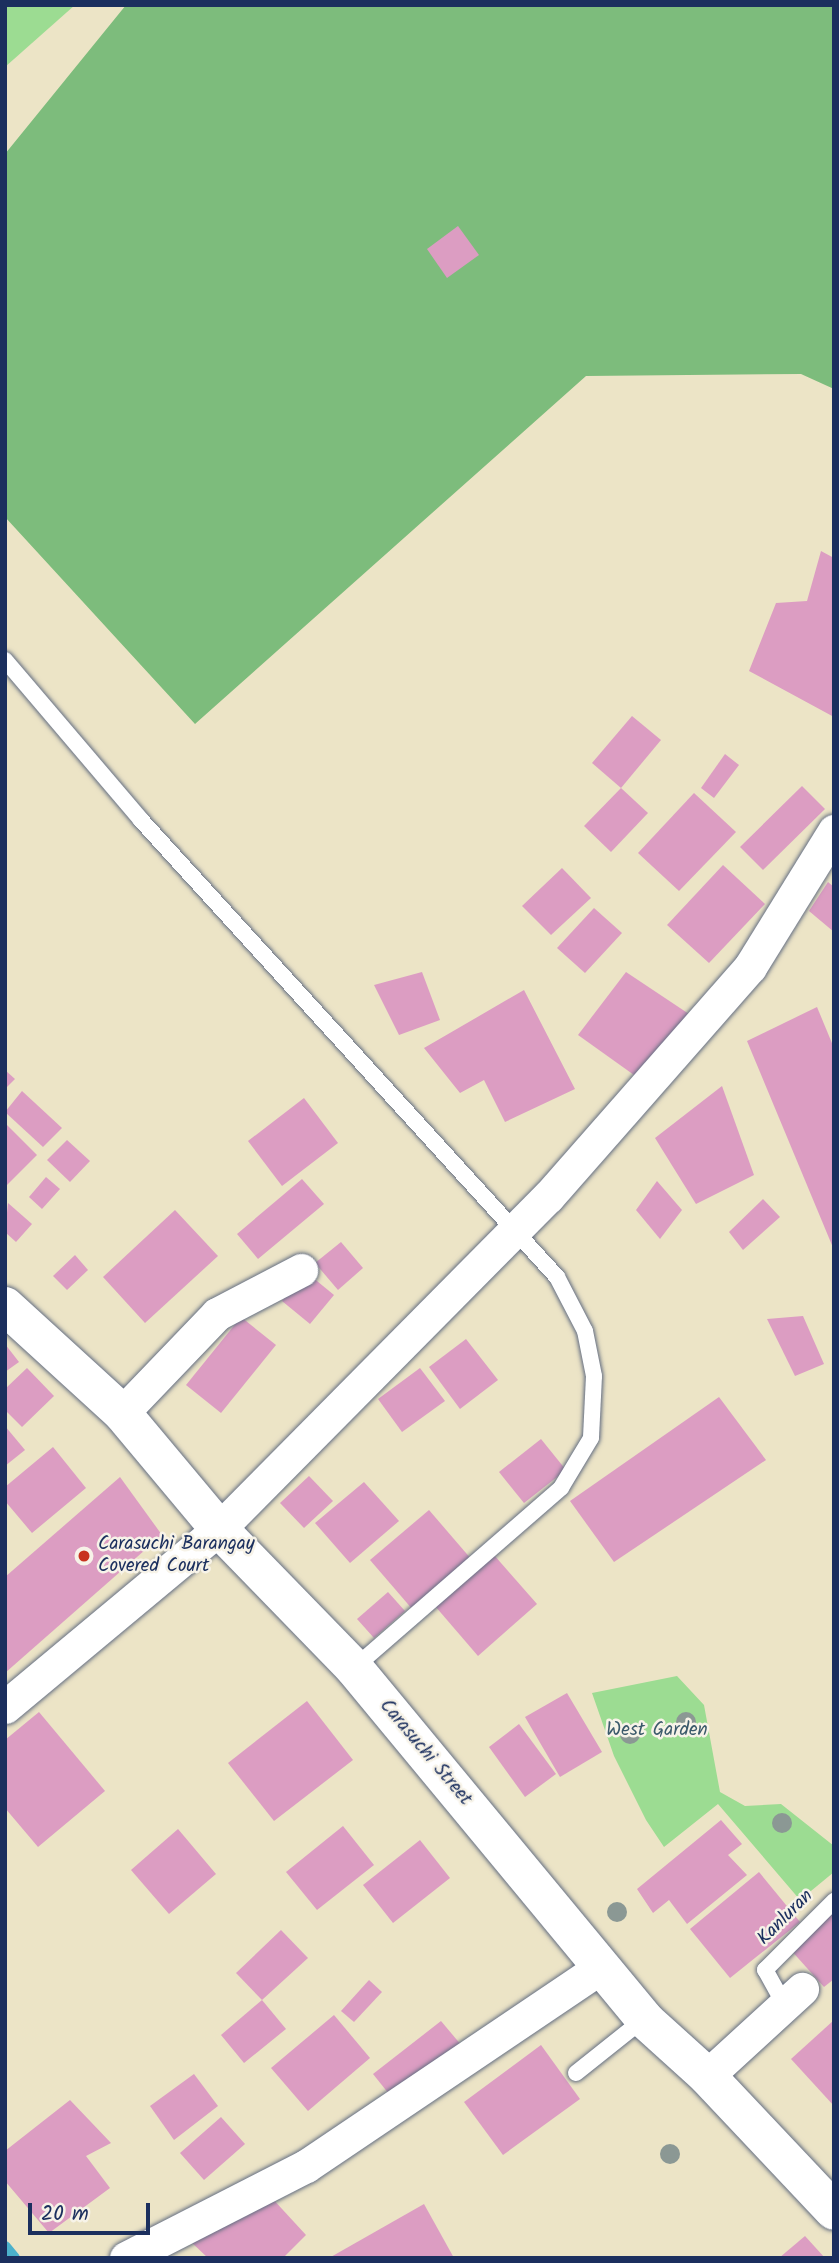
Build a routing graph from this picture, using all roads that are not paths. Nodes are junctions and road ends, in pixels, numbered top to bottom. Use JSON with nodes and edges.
{"nodes":[{"id":1,"x":5,"y":660,"type":"edge"},
{"id":2,"x":834,"y":831,"type":"edge"},
{"id":3,"x":514,"y":1231,"type":"junction"},
{"id":4,"x":301,"y":1270,"type":"dead end"},
{"id":5,"x":5,"y":1306,"type":"edge"},
{"id":6,"x":122,"y":1413,"type":"junction"},
{"id":7,"x":219,"y":1529,"type":"junction"},
{"id":8,"x":354,"y":1668,"type":"junction"},
{"id":9,"x":5,"y":1707,"type":"edge"},
{"id":10,"x":834,"y":1901,"type":"edge"},
{"id":11,"x":601,"y":1967,"type":"junction"},
{"id":12,"x":792,"y":1996,"type":"joint"},
{"id":13,"x":644,"y":2019,"type":"junction"},
{"id":14,"x":576,"y":2073,"type":"dead end"},
{"id":15,"x":708,"y":2076,"type":"junction"},
{"id":16,"x":834,"y":2211,"type":"edge"},
{"id":17,"x":126,"y":2258,"type":"edge"}],
"edges":[{"from":1,"to":3,"type":"lane"},
{"from":2,"to":3,"type":"street"},
{"from":3,"to":7,"type":"street"},
{"from":3,"to":8,"type":"lane"},
{"from":4,"to":6,"type":"street"},
{"from":5,"to":6,"type":"street","name":"Carasuchi Street"},
{"from":6,"to":7,"type":"street","name":"Carasuchi Street"},
{"from":7,"to":8,"type":"street","name":"Carasuchi Street"},
{"from":7,"to":9,"type":"street"},
{"from":8,"to":11,"type":"street","name":"Carasuchi Street"},
{"from":10,"to":12,"type":"lane","name":"Kanluran"},
{"from":11,"to":13,"type":"street","name":"Carasuchi Street"},
{"from":11,"to":17,"type":"street"},
{"from":12,"to":15,"type":"street"},
{"from":13,"to":14,"type":"lane"},
{"from":13,"to":15,"type":"street","name":"Carasuchi Street"},
{"from":15,"to":16,"type":"street","name":"Carasuchi Street"}]}
